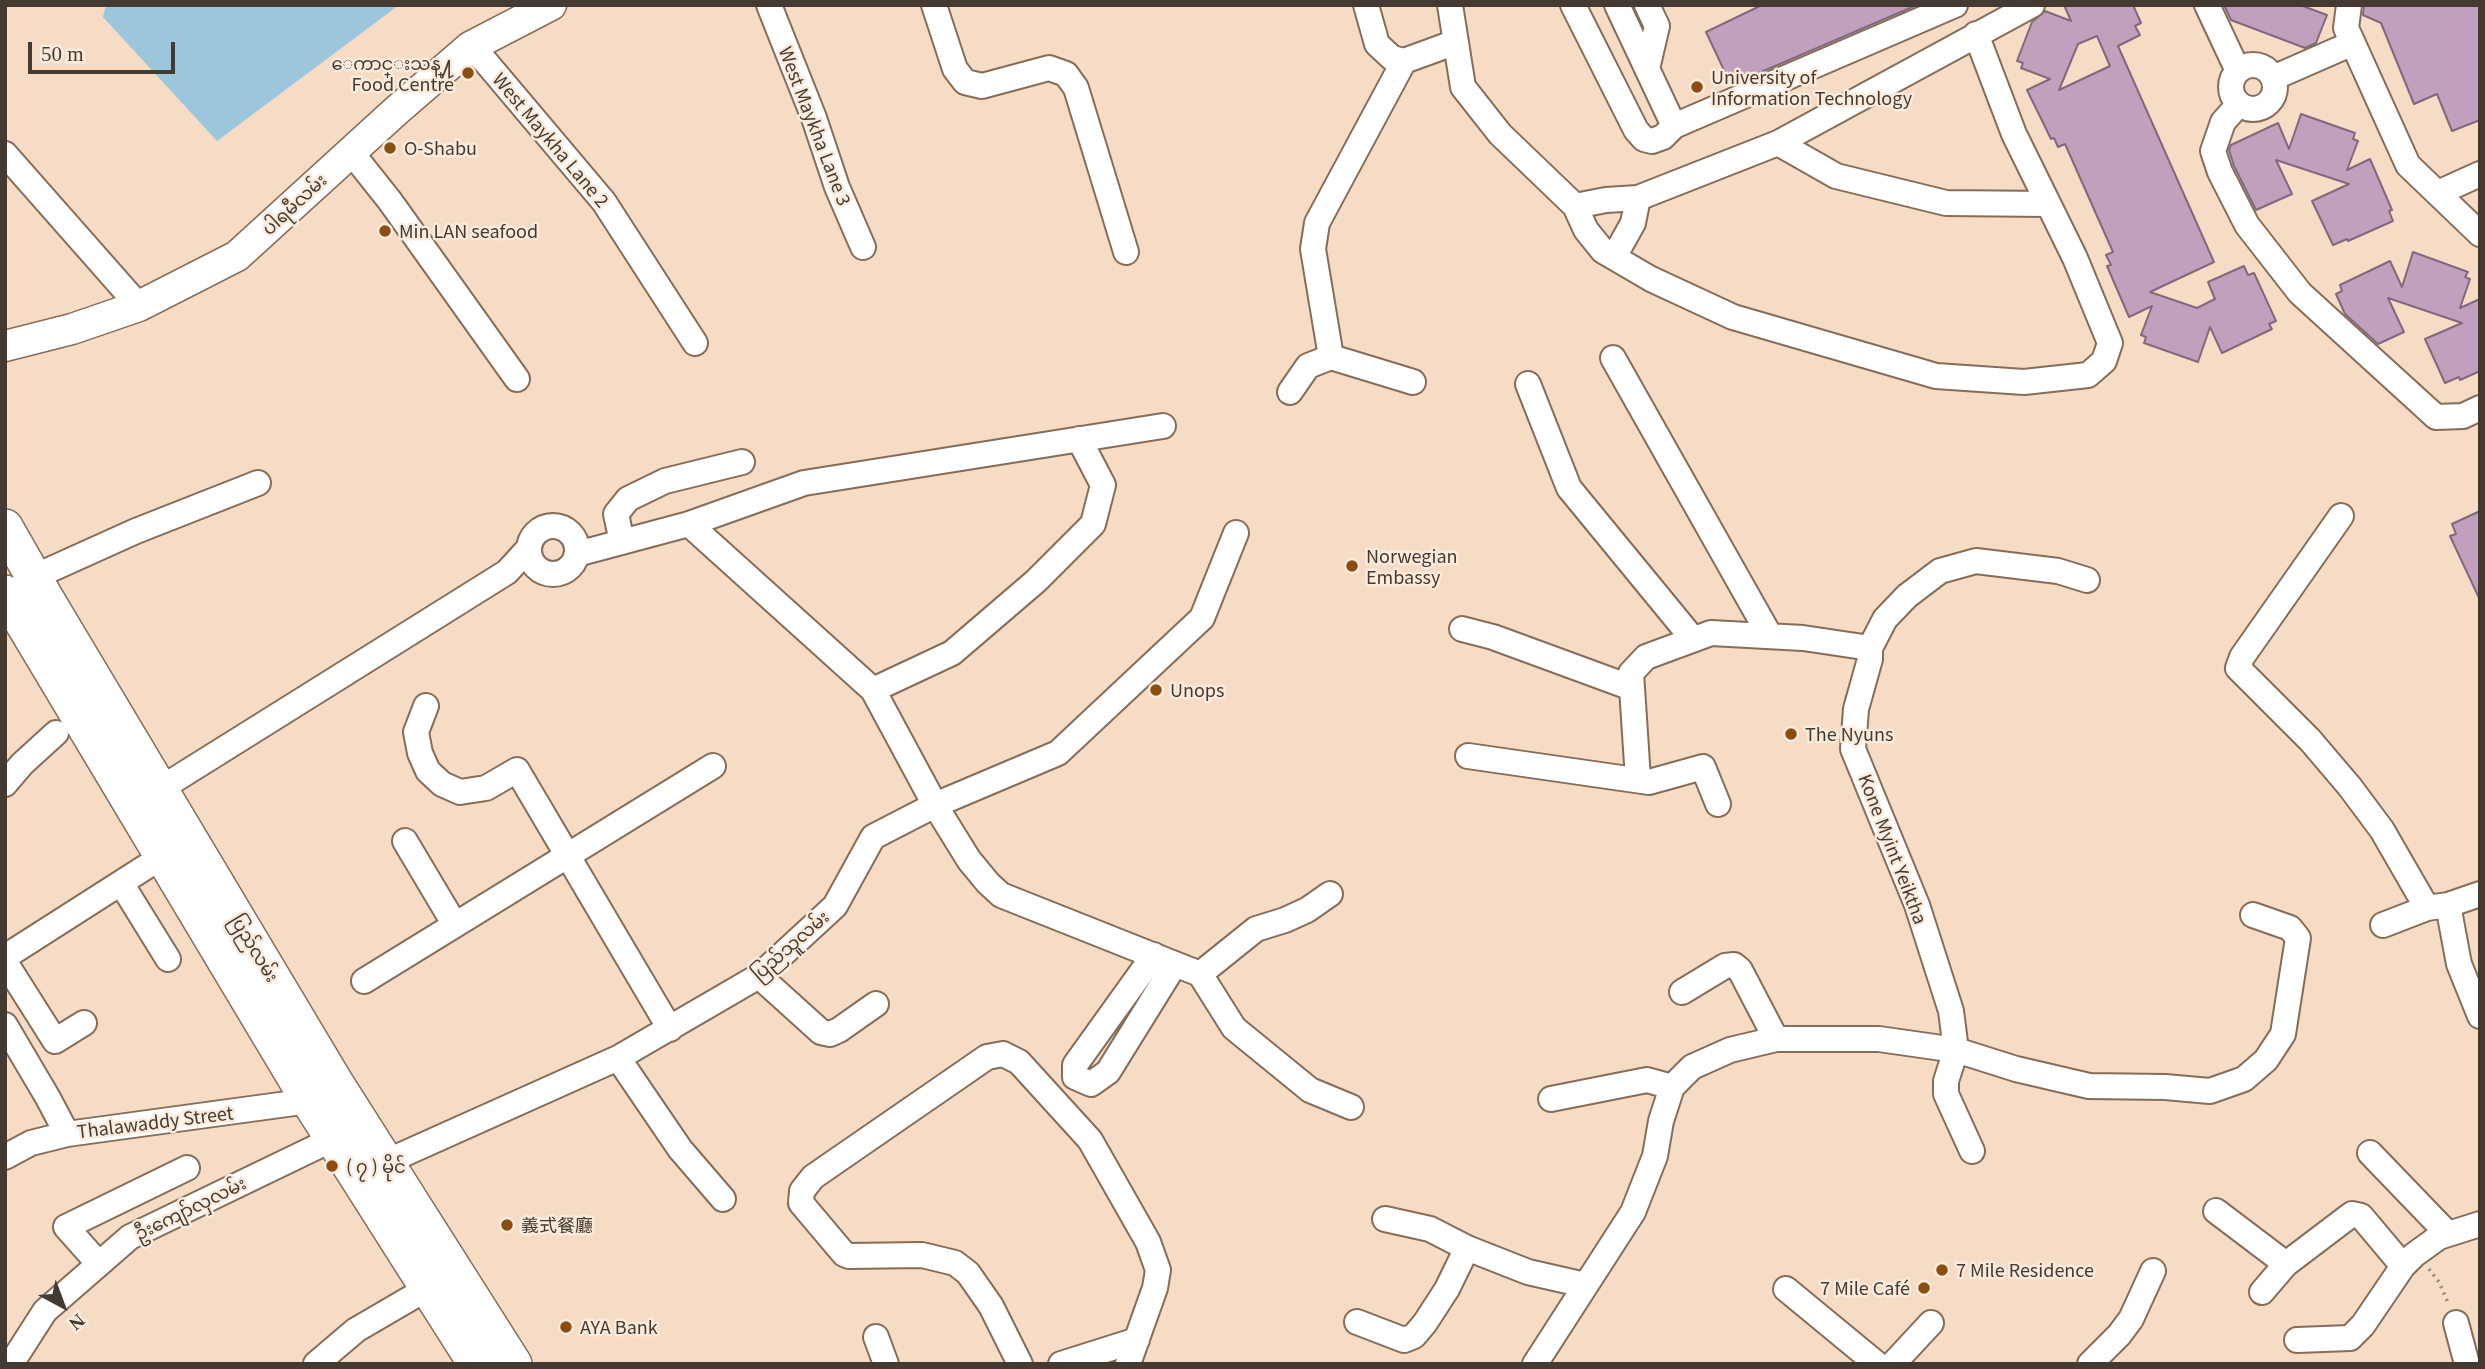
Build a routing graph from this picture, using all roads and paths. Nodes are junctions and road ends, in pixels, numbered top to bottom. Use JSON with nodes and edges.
{"nodes":[{"id":1,"x":551,"y":5,"type":"edge"},
{"id":2,"x":769,"y":5,"type":"edge"},
{"id":3,"x":934,"y":5,"type":"edge"},
{"id":4,"x":1366,"y":5,"type":"edge"},
{"id":5,"x":1450,"y":5,"type":"edge"},
{"id":6,"x":1573,"y":5,"type":"edge"},
{"id":7,"x":1617,"y":5,"type":"edge"},
{"id":8,"x":1647,"y":5,"type":"edge"},
{"id":9,"x":1955,"y":5,"type":"edge"},
{"id":10,"x":2032,"y":5,"type":"edge"},
{"id":11,"x":2207,"y":5,"type":"edge"},
{"id":12,"x":2349,"y":5,"type":"edge"},
{"id":13,"x":1976,"y":34,"type":"junction"},
{"id":14,"x":1456,"y":42,"type":"junction"},
{"id":15,"x":2353,"y":43,"type":"junction"},
{"id":16,"x":470,"y":47,"type":"junction"},
{"id":17,"x":1404,"y":61,"type":"junction"},
{"id":18,"x":1647,"y":69,"type":"junction"},
{"id":19,"x":2238,"y":71,"type":"junction"},
{"id":20,"x":2273,"y":78,"type":"junction"},
{"id":21,"x":2239,"y":104,"type":"junction"},
{"id":22,"x":1674,"y":126,"type":"junction"},
{"id":23,"x":1778,"y":143,"type":"junction"},
{"id":24,"x":351,"y":152,"type":"junction"},
{"id":25,"x":5,"y":154,"type":"edge"},
{"id":26,"x":2480,"y":174,"type":"edge"},
{"id":27,"x":2438,"y":193,"type":"junction"},
{"id":28,"x":1638,"y":198,"type":"junction"},
{"id":29,"x":2047,"y":204,"type":"junction"},
{"id":30,"x":1575,"y":206,"type":"junction"},
{"id":31,"x":2480,"y":234,"type":"edge"},
{"id":32,"x":863,"y":247,"type":"dead end"},
{"id":33,"x":1126,"y":252,"type":"dead end"},
{"id":34,"x":1614,"y":257,"type":"junction"},
{"id":35,"x":139,"y":306,"type":"junction"},
{"id":36,"x":695,"y":343,"type":"dead end"},
{"id":37,"x":5,"y":346,"type":"edge"},
{"id":38,"x":1331,"y":357,"type":"junction"},
{"id":39,"x":1613,"y":358,"type":"dead end"},
{"id":40,"x":517,"y":379,"type":"dead end"},
{"id":41,"x":1413,"y":382,"type":"dead end"},
{"id":42,"x":1528,"y":384,"type":"dead end"},
{"id":43,"x":1290,"y":392,"type":"dead end"},
{"id":44,"x":2480,"y":408,"type":"edge"},
{"id":45,"x":1163,"y":426,"type":"dead end"},
{"id":46,"x":1079,"y":439,"type":"junction"},
{"id":47,"x":743,"y":462,"type":"dead end"},
{"id":48,"x":258,"y":483,"type":"dead end"},
{"id":49,"x":2341,"y":516,"type":"dead end"},
{"id":50,"x":689,"y":524,"type":"junction"},
{"id":51,"x":5,"y":527,"type":"edge"},
{"id":52,"x":1236,"y":533,"type":"dead end"},
{"id":53,"x":622,"y":542,"type":"junction"},
{"id":54,"x":528,"y":549,"type":"junction"},
{"id":55,"x":577,"y":554,"type":"junction"},
{"id":56,"x":2087,"y":580,"type":"dead end"},
{"id":57,"x":16,"y":602,"type":"edge"},
{"id":58,"x":1462,"y":629,"type":"dead end"},
{"id":59,"x":1770,"y":636,"type":"junction"},
{"id":60,"x":1693,"y":639,"type":"junction"},
{"id":61,"x":1870,"y":648,"type":"junction"},
{"id":62,"x":1631,"y":681,"type":"junction"},
{"id":63,"x":873,"y":690,"type":"junction"},
{"id":64,"x":426,"y":706,"type":"dead end"},
{"id":65,"x":56,"y":733,"type":"dead end"},
{"id":66,"x":1468,"y":756,"type":"dead end"},
{"id":67,"x":713,"y":766,"type":"dead end"},
{"id":68,"x":1638,"y":779,"type":"junction"},
{"id":69,"x":5,"y":785,"type":"edge"},
{"id":70,"x":160,"y":789,"type":"junction"},
{"id":71,"x":1718,"y":804,"type":"dead end"},
{"id":72,"x":935,"y":805,"type":"junction"},
{"id":73,"x":405,"y":841,"type":"dead end"},
{"id":74,"x":163,"y":856,"type":"junction"},
{"id":75,"x":568,"y":858,"type":"junction"},
{"id":76,"x":121,"y":883,"type":"junction"},
{"id":77,"x":1330,"y":894,"type":"dead end"},
{"id":78,"x":2480,"y":894,"type":"edge"},
{"id":79,"x":2438,"y":906,"type":"junction"},
{"id":80,"x":2253,"y":915,"type":"dead end"},
{"id":81,"x":455,"y":925,"type":"junction"},
{"id":82,"x":2383,"y":925,"type":"dead end"},
{"id":83,"x":5,"y":957,"type":"edge"},
{"id":84,"x":168,"y":959,"type":"dead end"},
{"id":85,"x":1165,"y":959,"type":"junction"},
{"id":86,"x":5,"y":962,"type":"edge"},
{"id":87,"x":1200,"y":974,"type":"junction"},
{"id":88,"x":759,"y":976,"type":"junction"},
{"id":89,"x":364,"y":981,"type":"dead end"},
{"id":90,"x":1682,"y":992,"type":"dead end"},
{"id":91,"x":876,"y":1004,"type":"dead end"},
{"id":92,"x":2480,"y":1016,"type":"edge"},
{"id":93,"x":84,"y":1023,"type":"dead end"},
{"id":94,"x":6,"y":1027,"type":"edge"},
{"id":95,"x":670,"y":1029,"type":"junction"},
{"id":96,"x":1776,"y":1040,"type":"junction"},
{"id":97,"x":1956,"y":1050,"type":"junction"},
{"id":98,"x":618,"y":1058,"type":"junction"},
{"id":99,"x":1672,"y":1087,"type":"junction"},
{"id":100,"x":322,"y":1091,"type":"junction"},
{"id":101,"x":1551,"y":1099,"type":"dead end"},
{"id":102,"x":1351,"y":1107,"type":"dead end"},
{"id":103,"x":66,"y":1134,"type":"junction"},
{"id":104,"x":332,"y":1139,"type":"junction"},
{"id":105,"x":1972,"y":1151,"type":"dead end"},
{"id":106,"x":2370,"y":1153,"type":"dead end"},
{"id":107,"x":5,"y":1157,"type":"edge"},
{"id":108,"x":386,"y":1162,"type":"junction"},
{"id":109,"x":187,"y":1168,"type":"dead end"},
{"id":110,"x":723,"y":1199,"type":"dead end"},
{"id":111,"x":2216,"y":1211,"type":"dead end"},
{"id":112,"x":1385,"y":1219,"type":"dead end"},
{"id":113,"x":2480,"y":1224,"type":"edge"},
{"id":114,"x":2448,"y":1234,"type":"junction"},
{"id":115,"x":1467,"y":1248,"type":"junction"},
{"id":116,"x":2409,"y":1261,"type":"junction"},
{"id":117,"x":99,"y":1264,"type":"junction"},
{"id":118,"x":2286,"y":1264,"type":"junction"},
{"id":119,"x":2153,"y":1271,"type":"dead end"},
{"id":120,"x":1585,"y":1285,"type":"junction"},
{"id":121,"x":428,"y":1288,"type":"junction"},
{"id":122,"x":1786,"y":1289,"type":"dead end"},
{"id":123,"x":2262,"y":1292,"type":"dead end"},
{"id":124,"x":1357,"y":1322,"type":"dead end"},
{"id":125,"x":1931,"y":1323,"type":"dead end"},
{"id":126,"x":2456,"y":1323,"type":"joint"},
{"id":127,"x":877,"y":1336,"type":"dead end"},
{"id":128,"x":1137,"y":1340,"type":"junction"},
{"id":129,"x":2297,"y":1340,"type":"dead end"},
{"id":130,"x":11,"y":1364,"type":"edge"},
{"id":131,"x":316,"y":1364,"type":"edge"},
{"id":132,"x":476,"y":1364,"type":"edge"},
{"id":133,"x":514,"y":1364,"type":"edge"},
{"id":134,"x":886,"y":1364,"type":"edge"},
{"id":135,"x":1020,"y":1364,"type":"edge"},
{"id":136,"x":1061,"y":1364,"type":"edge"},
{"id":137,"x":1128,"y":1364,"type":"edge"},
{"id":138,"x":1535,"y":1364,"type":"edge"},
{"id":139,"x":1877,"y":1364,"type":"edge"},
{"id":140,"x":1893,"y":1364,"type":"edge"},
{"id":141,"x":2090,"y":1364,"type":"edge"},
{"id":142,"x":2467,"y":1364,"type":"edge"}],
"edges":[{"from":1,"to":16,"type":"main road","name":"ပါရမီလမ်း"},
{"from":2,"to":32,"type":"street","name":"West Maykha Lane 3"},
{"from":3,"to":33,"type":"street"},
{"from":4,"to":17,"type":"street"},
{"from":5,"to":14,"type":"street"},
{"from":6,"to":22,"type":"street"},
{"from":7,"to":18,"type":"street"},
{"from":8,"to":18,"type":"street"},
{"from":9,"to":22,"type":"street"},
{"from":10,"to":13,"type":"street"},
{"from":11,"to":19,"type":"street"},
{"from":12,"to":15,"type":"street"},
{"from":13,"to":23,"type":"street"},
{"from":13,"to":29,"type":"street"},
{"from":14,"to":17,"type":"street"},
{"from":14,"to":30,"type":"street"},
{"from":15,"to":20,"type":"street"},
{"from":15,"to":27,"type":"street"},
{"from":16,"to":24,"type":"main road","name":"ပါရမီလမ်း"},
{"from":16,"to":36,"type":"street","name":"West Maykha Lane 2"},
{"from":17,"to":38,"type":"street"},
{"from":18,"to":22,"type":"street"},
{"from":19,"to":20,"type":"street"},
{"from":19,"to":21,"type":"street"},
{"from":20,"to":21,"type":"street"},
{"from":21,"to":44,"type":"street"},
{"from":23,"to":28,"type":"street"},
{"from":23,"to":29,"type":"street"},
{"from":24,"to":35,"type":"main road","name":"ပါရမီလမ်း"},
{"from":24,"to":40,"type":"street"},
{"from":25,"to":35,"type":"street"},
{"from":26,"to":27,"type":"street"},
{"from":27,"to":31,"type":"street"},
{"from":28,"to":30,"type":"street"},
{"from":28,"to":34,"type":"street"},
{"from":29,"to":34,"type":"street"},
{"from":30,"to":34,"type":"street"},
{"from":35,"to":37,"type":"main road","name":"ပါရမီလမ်း"},
{"from":38,"to":41,"type":"street"},
{"from":38,"to":43,"type":"street"},
{"from":39,"to":59,"type":"street"},
{"from":42,"to":60,"type":"street"},
{"from":45,"to":46,"type":"street"},
{"from":46,"to":50,"type":"street"},
{"from":46,"to":63,"type":"street"},
{"from":47,"to":53,"type":"street"},
{"from":48,"to":57,"type":"street"},
{"from":49,"to":79,"type":"street"},
{"from":50,"to":53,"type":"street"},
{"from":50,"to":63,"type":"street"},
{"from":51,"to":57,"type":"highway","name":"ပြည်လမ်း"},
{"from":52,"to":72,"type":"street","name":"ပြည်သူလမ်း"},
{"from":53,"to":55,"type":"street"},
{"from":54,"to":55,"type":"street"},
{"from":54,"to":55,"type":"street"},
{"from":54,"to":70,"type":"street"},
{"from":56,"to":61,"type":"street","name":"Kone Myint Yeiktha"},
{"from":57,"to":70,"type":"highway","name":"ပြည်လမ်း"},
{"from":57,"to":74,"type":"highway","name":"ပြည်လမ်း"},
{"from":58,"to":62,"type":"street"},
{"from":59,"to":60,"type":"street"},
{"from":59,"to":61,"type":"street"},
{"from":60,"to":62,"type":"street"},
{"from":61,"to":97,"type":"street","name":"Kone Myint Yeiktha"},
{"from":62,"to":68,"type":"street"},
{"from":63,"to":72,"type":"street"},
{"from":64,"to":75,"type":"street"},
{"from":65,"to":69,"type":"street"},
{"from":66,"to":68,"type":"street"},
{"from":67,"to":75,"type":"street"},
{"from":68,"to":71,"type":"street"},
{"from":70,"to":100,"type":"highway","name":"ပြည်လမ်း"},
{"from":72,"to":85,"type":"street"},
{"from":72,"to":88,"type":"street","name":"ပြည်သူလမ်း"},
{"from":73,"to":81,"type":"street"},
{"from":74,"to":76,"type":"street"},
{"from":74,"to":100,"type":"highway","name":"ပြည်လမ်း"},
{"from":75,"to":81,"type":"street"},
{"from":75,"to":95,"type":"street"},
{"from":76,"to":83,"type":"street"},
{"from":76,"to":84,"type":"street"},
{"from":77,"to":87,"type":"street"},
{"from":78,"to":79,"type":"street"},
{"from":79,"to":82,"type":"street"},
{"from":79,"to":92,"type":"street"},
{"from":80,"to":97,"type":"street"},
{"from":81,"to":89,"type":"street"},
{"from":85,"to":85,"type":"street"},
{"from":85,"to":87,"type":"street"},
{"from":86,"to":93,"type":"street"},
{"from":87,"to":102,"type":"street"},
{"from":88,"to":91,"type":"street"},
{"from":88,"to":95,"type":"street","name":"ပြည်သူလမ်း"},
{"from":90,"to":96,"type":"street"},
{"from":94,"to":103,"type":"street"},
{"from":95,"to":98,"type":"street","name":"ပြည်သူလမ်း"},
{"from":96,"to":97,"type":"street"},
{"from":96,"to":99,"type":"street"},
{"from":97,"to":105,"type":"street"},
{"from":98,"to":108,"type":"street","name":"ပြည်သူလမ်း"},
{"from":98,"to":110,"type":"street"},
{"from":99,"to":101,"type":"street"},
{"from":99,"to":120,"type":"street"},
{"from":100,"to":103,"type":"street","name":"Thalawaddy Street"},
{"from":100,"to":104,"type":"highway","name":"ပြည်လမ်း"},
{"from":100,"to":108,"type":"highway","name":"ပြည်လမ်း"},
{"from":103,"to":107,"type":"street","name":"Thalawaddy Street"},
{"from":104,"to":117,"type":"street","name":"ဦးကျော်လှလမ်း"},
{"from":104,"to":121,"type":"highway","name":"ပြည်လမ်း"},
{"from":106,"to":114,"type":"street"},
{"from":108,"to":133,"type":"highway","name":"ပြည်လမ်း"},
{"from":109,"to":117,"type":"street"},
{"from":111,"to":118,"type":"street"},
{"from":112,"to":115,"type":"street"},
{"from":113,"to":114,"type":"street"},
{"from":114,"to":116,"type":"street"},
{"from":115,"to":120,"type":"street"},
{"from":115,"to":124,"type":"street"},
{"from":116,"to":118,"type":"street"},
{"from":116,"to":126,"type":"path"},
{"from":116,"to":129,"type":"street"},
{"from":117,"to":130,"type":"street","name":"ဦးကျော်လှလမ်း"},
{"from":118,"to":123,"type":"street"},
{"from":119,"to":141,"type":"street"},
{"from":120,"to":138,"type":"street"},
{"from":121,"to":131,"type":"street"},
{"from":121,"to":132,"type":"highway","name":"ပြည်လမ်း"},
{"from":122,"to":139,"type":"street"},
{"from":125,"to":140,"type":"street"},
{"from":126,"to":142,"type":"street"},
{"from":127,"to":134,"type":"street"},
{"from":128,"to":135,"type":"street"},
{"from":128,"to":136,"type":"street"},
{"from":128,"to":137,"type":"street"}]}
